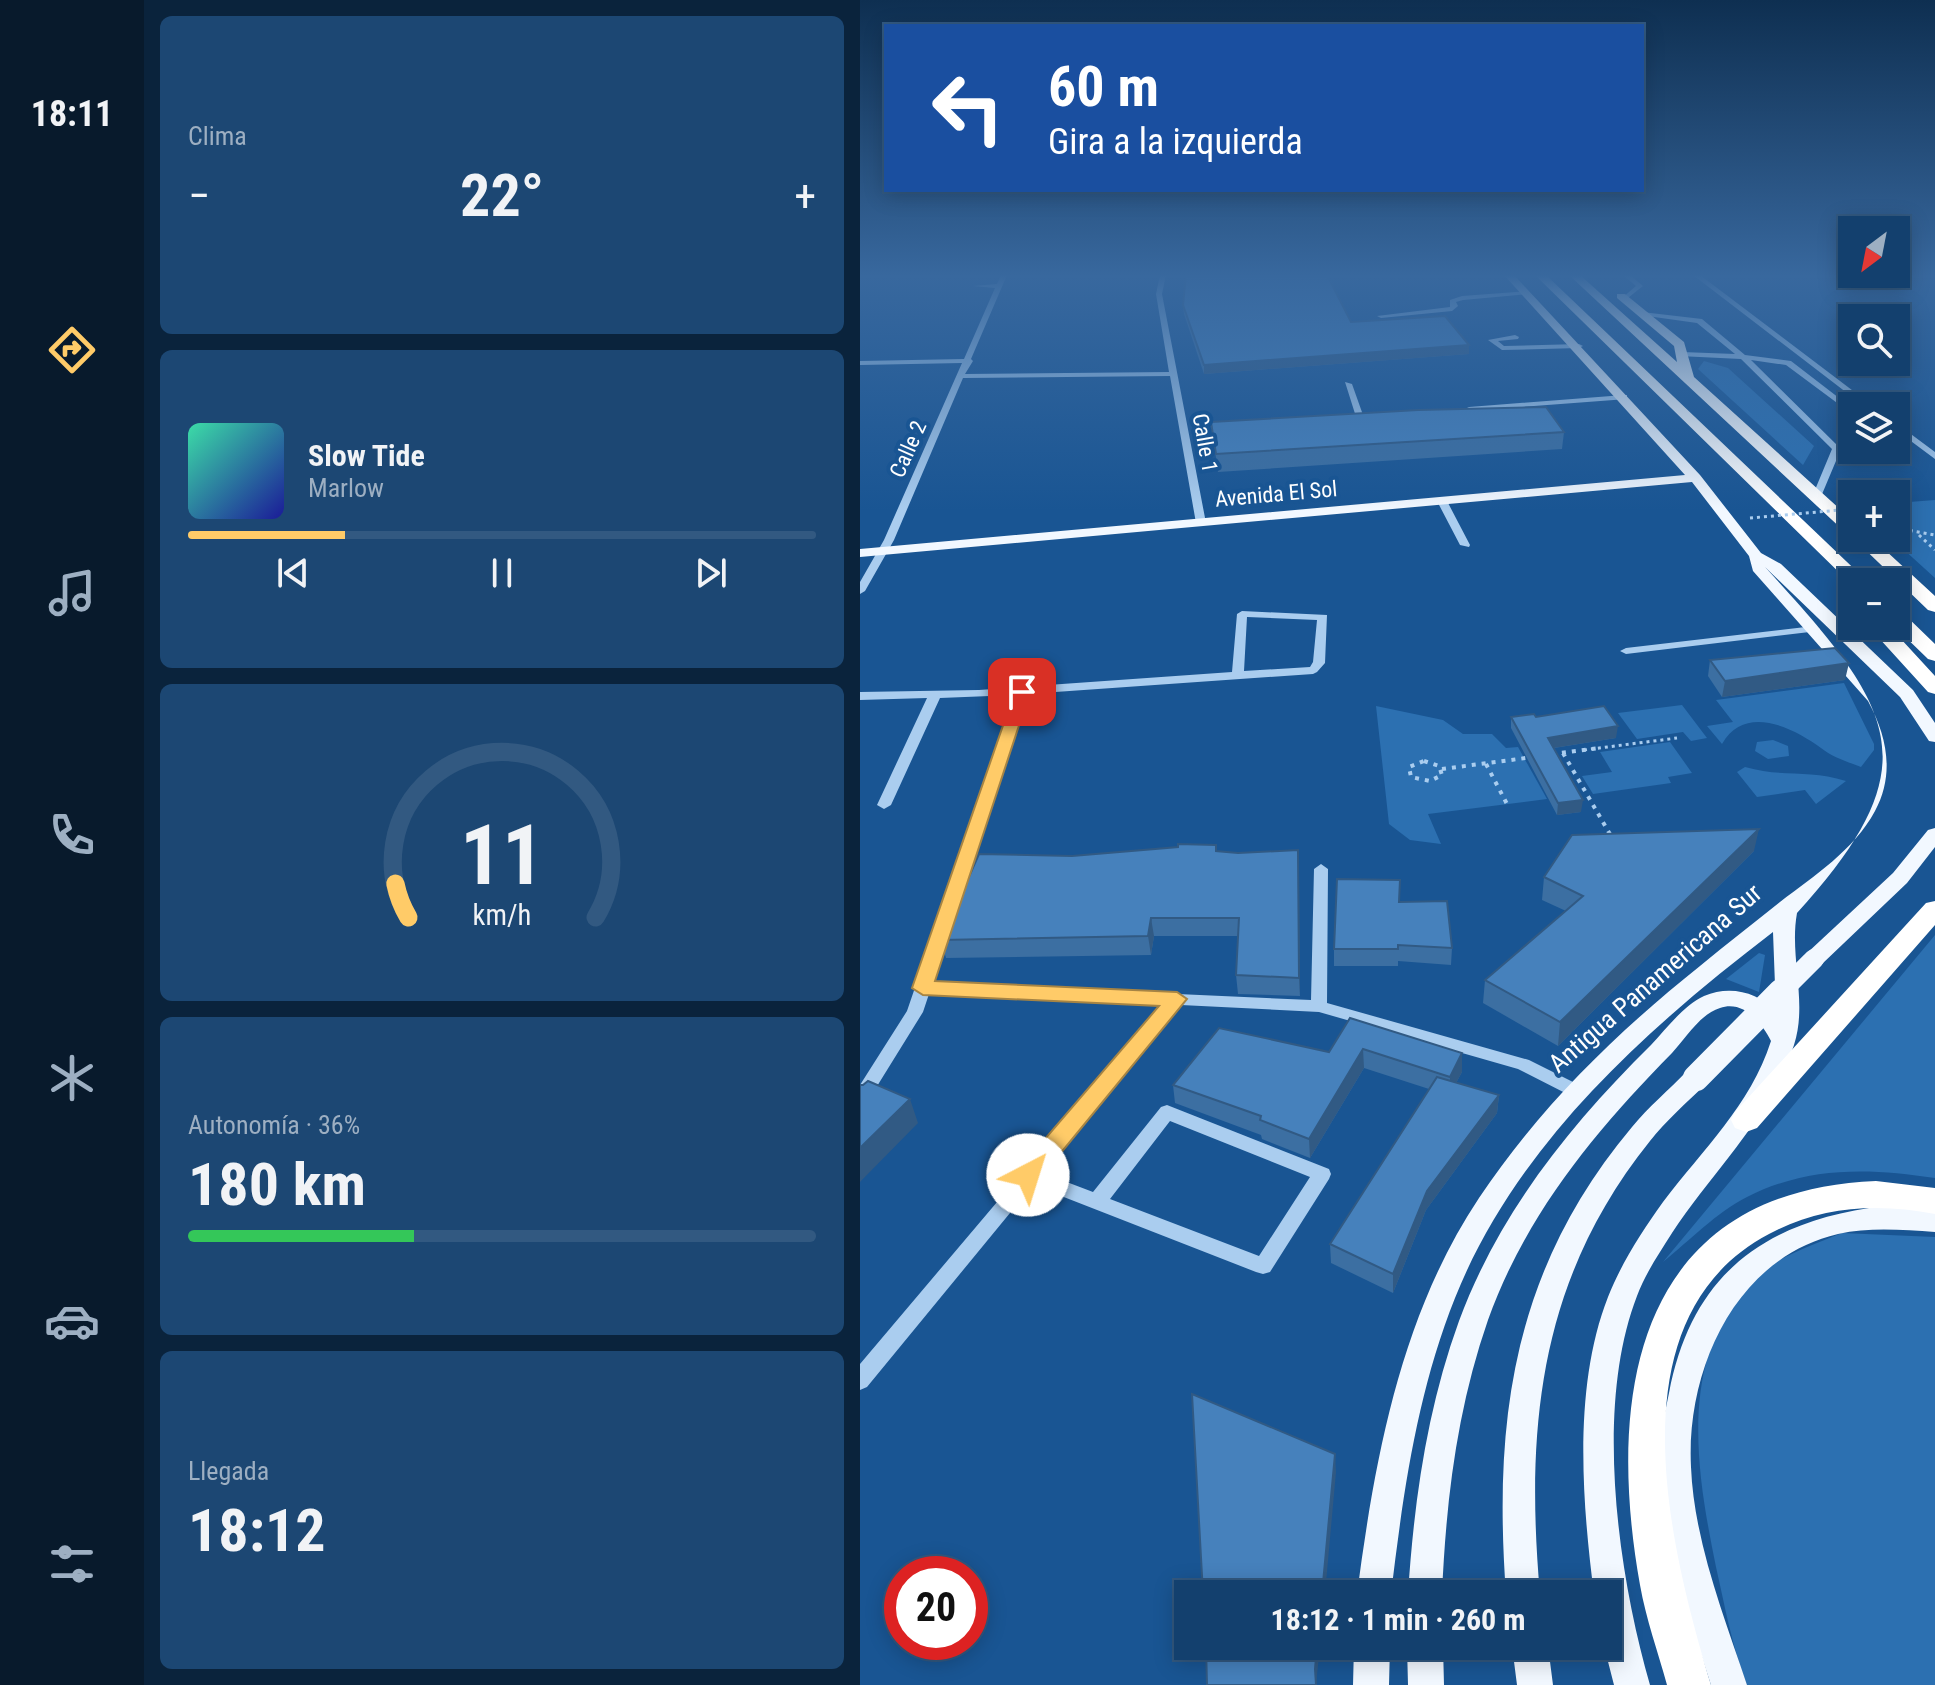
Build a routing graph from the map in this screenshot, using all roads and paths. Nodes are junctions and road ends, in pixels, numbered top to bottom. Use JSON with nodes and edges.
{"nodes":[{"id":1,"x":972,"y":354,"type":"edge"},
{"id":2,"x":1171,"y":354,"type":"edge"},
{"id":3,"x":1586,"y":354,"type":"edge"},
{"id":4,"x":1622,"y":354,"type":"edge"},
{"id":5,"x":1661,"y":354,"type":"edge"},
{"id":6,"x":1682,"y":354,"type":"joint"},
{"id":7,"x":1739,"y":354,"type":"edge"},
{"id":8,"x":1800,"y":354,"type":"edge"},
{"id":9,"x":1743,"y":357,"type":"junction"},
{"id":10,"x":969,"y":361,"type":"junction"},
{"id":11,"x":1150,"y":362,"type":"dead end"},
{"id":12,"x":860,"y":363,"type":"edge"},
{"id":13,"x":1144,"y":374,"type":"junction"},
{"id":14,"x":1175,"y":374,"type":"junction"},
{"id":15,"x":963,"y":376,"type":"junction"},
{"id":16,"x":1687,"y":377,"type":"junction"},
{"id":17,"x":1348,"y":384,"type":"dead end"},
{"id":18,"x":1851,"y":392,"type":"edge"},
{"id":19,"x":1624,"y":397,"type":"junction"},
{"id":20,"x":1838,"y":401,"type":"edge"},
{"id":21,"x":1453,"y":411,"type":"edge"},
{"id":22,"x":1391,"y":415,"type":"edge"},
{"id":23,"x":1360,"y":418,"type":"junction"},
{"id":24,"x":1344,"y":419,"type":"edge"},
{"id":25,"x":1479,"y":420,"type":"edge"},
{"id":26,"x":1463,"y":421,"type":"edge"},
{"id":27,"x":1383,"y":425,"type":"edge"},
{"id":28,"x":1351,"y":427,"type":"edge"},
{"id":29,"x":1910,"y":436,"type":"edge"},
{"id":30,"x":1935,"y":446,"type":"edge"},
{"id":31,"x":1924,"y":447,"type":"junction"},
{"id":32,"x":1837,"y":449,"type":"joint"},
{"id":33,"x":1935,"y":456,"type":"edge"},
{"id":34,"x":1690,"y":472,"type":"junction"},
{"id":35,"x":1817,"y":497,"type":"junction"},
{"id":36,"x":1442,"y":501,"type":"junction"},
{"id":37,"x":1838,"y":510,"type":"edge"},
{"id":38,"x":1838,"y":516,"type":"edge"},
{"id":39,"x":1200,"y":517,"type":"junction"},
{"id":40,"x":1750,"y":518,"type":"dead end"},
{"id":41,"x":1910,"y":531,"type":"edge"},
{"id":42,"x":1809,"y":533,"type":"junction"},
{"id":43,"x":1917,"y":533,"type":"junction"},
{"id":44,"x":1935,"y":535,"type":"edge"},
{"id":45,"x":860,"y":542,"type":"edge"},
{"id":46,"x":886,"y":545,"type":"junction"},
{"id":47,"x":1465,"y":545,"type":"dead end"},
{"id":48,"x":1935,"y":550,"type":"edge"},
{"id":49,"x":1877,"y":552,"type":"edge"},
{"id":50,"x":860,"y":553,"type":"edge"},
{"id":51,"x":1756,"y":556,"type":"junction"},
{"id":52,"x":1845,"y":568,"type":"edge"},
{"id":53,"x":1838,"y":576,"type":"edge"},
{"id":54,"x":860,"y":591,"type":"edge"},
{"id":55,"x":1935,"y":606,"type":"edge"},
{"id":56,"x":1814,"y":629,"type":"junction"},
{"id":57,"x":1910,"y":631,"type":"edge"},
{"id":58,"x":1891,"y":640,"type":"edge"},
{"id":59,"x":1626,"y":651,"type":"dead end"},
{"id":60,"x":1935,"y":655,"type":"edge"},
{"id":61,"x":1238,"y":674,"type":"junction"},
{"id":62,"x":1935,"y":688,"type":"edge"},
{"id":63,"x":1022,"y":692,"type":"junction"},
{"id":64,"x":935,"y":695,"type":"junction"},
{"id":65,"x":860,"y":696,"type":"edge"},
{"id":66,"x":1935,"y":737,"type":"edge"},
{"id":67,"x":1677,"y":738,"type":"dead end"},
{"id":68,"x":1563,"y":753,"type":"junction"},
{"id":69,"x":1550,"y":755,"type":"edge"},
{"id":70,"x":1526,"y":758,"type":"edge"},
{"id":71,"x":1486,"y":763,"type":"junction"},
{"id":72,"x":1442,"y":769,"type":"junction"},
{"id":73,"x":1507,"y":804,"type":"dead end"},
{"id":74,"x":884,"y":805,"type":"dead end"},
{"id":75,"x":1935,"y":834,"type":"edge"},
{"id":76,"x":1612,"y":838,"type":"edge"},
{"id":77,"x":1321,"y":869,"type":"dead end"},
{"id":78,"x":1788,"y":907,"type":"junction"},
{"id":79,"x":1935,"y":909,"type":"edge"},
{"id":80,"x":923,"y":988,"type":"junction"},
{"id":81,"x":1177,"y":999,"type":"junction"},
{"id":82,"x":1319,"y":1006,"type":"junction"},
{"id":83,"x":1783,"y":1041,"type":"junction"},
{"id":84,"x":1575,"y":1091,"type":"junction"},
{"id":85,"x":860,"y":1099,"type":"edge"},
{"id":86,"x":1746,"y":1120,"type":"junction"},
{"id":87,"x":1028,"y":1175,"type":"junction"},
{"id":88,"x":1097,"y":1201,"type":"junction"},
{"id":89,"x":1935,"y":1201,"type":"edge"},
{"id":90,"x":1935,"y":1221,"type":"edge"},
{"id":91,"x":860,"y":1380,"type":"edge"},
{"id":92,"x":1376,"y":1580,"type":"edge"},
{"id":93,"x":1426,"y":1580,"type":"edge"},
{"id":94,"x":1521,"y":1580,"type":"edge"},
{"id":95,"x":1372,"y":1660,"type":"edge"},
{"id":96,"x":1425,"y":1660,"type":"edge"},
{"id":97,"x":1532,"y":1660,"type":"edge"},
{"id":98,"x":1371,"y":1685,"type":"edge"},
{"id":99,"x":1426,"y":1685,"type":"edge"},
{"id":100,"x":1535,"y":1685,"type":"edge"},
{"id":101,"x":1632,"y":1685,"type":"edge"},
{"id":102,"x":1689,"y":1685,"type":"edge"},
{"id":103,"x":1729,"y":1685,"type":"edge"}],
"edges":[{"from":1,"to":10,"type":"street","name":"Calle 2"},
{"from":2,"to":14,"type":"street","name":"Calle 1"},
{"from":3,"to":19,"type":"main road","name":"Antigua Panamericana Sur"},
{"from":4,"to":42,"type":"highway"},
{"from":5,"to":16,"type":"highway"},
{"from":6,"to":9,"type":"street"},
{"from":6,"to":16,"type":"highway"},
{"from":7,"to":9,"type":"street"},
{"from":8,"to":18,"type":"street"},
{"from":9,"to":20,"type":"street"},
{"from":9,"to":32,"type":"street"},
{"from":10,"to":12,"type":"street"},
{"from":10,"to":15,"type":"street","name":"Calle 2"},
{"from":11,"to":13,"type":"street"},
{"from":13,"to":14,"type":"street"},
{"from":13,"to":15,"type":"street"},
{"from":14,"to":39,"type":"street","name":"Calle 1"},
{"from":15,"to":46,"type":"street","name":"Calle 2"},
{"from":16,"to":35,"type":"highway"},
{"from":17,"to":23,"type":"street"},
{"from":19,"to":21,"type":"street"},
{"from":19,"to":34,"type":"main road","name":"Antigua Panamericana Sur"},
{"from":22,"to":23,"type":"street"},
{"from":23,"to":24,"type":"street"},
{"from":25,"to":26,"type":"street"},
{"from":27,"to":28,"type":"street"},
{"from":29,"to":31,"type":"street"},
{"from":30,"to":31,"type":"street"},
{"from":31,"to":33,"type":"street"},
{"from":32,"to":35,"type":"street"},
{"from":34,"to":36,"type":"main road","name":"Avenida El Sol"},
{"from":34,"to":39,"type":"main road","name":"Avenida El Sol"},
{"from":34,"to":51,"type":"main road","name":"Antigua Panamericana Sur"},
{"from":35,"to":38,"type":"highway"},
{"from":36,"to":39,"type":"main road","name":"Avenida El Sol"},
{"from":36,"to":47,"type":"street"},
{"from":37,"to":40,"type":"path","bridge":true},
{"from":39,"to":46,"type":"main road","name":"Avenida El Sol"},
{"from":41,"to":43,"type":"path"},
{"from":42,"to":52,"type":"highway"},
{"from":42,"to":53,"type":"highway"},
{"from":43,"to":44,"type":"path"},
{"from":43,"to":48,"type":"path"},
{"from":45,"to":46,"type":"main road","name":"Avenida El Sol"},
{"from":46,"to":50,"type":"main road","name":"Avenida El Sol"},
{"from":46,"to":54,"type":"street","name":"Calle 2"},
{"from":49,"to":55,"type":"highway"},
{"from":51,"to":56,"type":"main road","name":"Antigua Panamericana Sur"},
{"from":51,"to":66,"type":"main road","name":"Antigua Panamericana Sur"},
{"from":56,"to":59,"type":"street"},
{"from":56,"to":78,"type":"main road","name":"Antigua Panamericana Sur"},
{"from":57,"to":60,"type":"highway"},
{"from":58,"to":62,"type":"highway"},
{"from":61,"to":61,"type":"street"},
{"from":61,"to":63,"type":"street"},
{"from":63,"to":64,"type":"street"},
{"from":63,"to":80,"type":"street"},
{"from":64,"to":65,"type":"street"},
{"from":64,"to":74,"type":"street"},
{"from":67,"to":68,"type":"path"},
{"from":68,"to":69,"type":"path"},
{"from":68,"to":76,"type":"path"},
{"from":70,"to":71,"type":"path"},
{"from":71,"to":72,"type":"path"},
{"from":71,"to":73,"type":"path"},
{"from":72,"to":72,"type":"path"},
{"from":75,"to":94,"type":"main road","bridge":true},
{"from":77,"to":82,"type":"street"},
{"from":78,"to":83,"type":"main road"},
{"from":78,"to":84,"type":"main road","name":"Antigua Panamericana Sur"},
{"from":79,"to":86,"type":"highway"},
{"from":80,"to":81,"type":"street"},
{"from":80,"to":85,"type":"street"},
{"from":81,"to":82,"type":"street"},
{"from":81,"to":87,"type":"street"},
{"from":82,"to":84,"type":"street"},
{"from":83,"to":86,"type":"main road"},
{"from":83,"to":93,"type":"main road"},
{"from":84,"to":92,"type":"main road","name":"Antigua Panamericana Sur"},
{"from":86,"to":101,"type":"main road"},
{"from":87,"to":88,"type":"street"},
{"from":87,"to":91,"type":"street"},
{"from":88,"to":88,"type":"street"},
{"from":89,"to":102,"type":"highway"},
{"from":90,"to":103,"type":"main road"},
{"from":95,"to":98,"type":"main road"},
{"from":96,"to":99,"type":"main road"},
{"from":97,"to":100,"type":"main road"}]}
